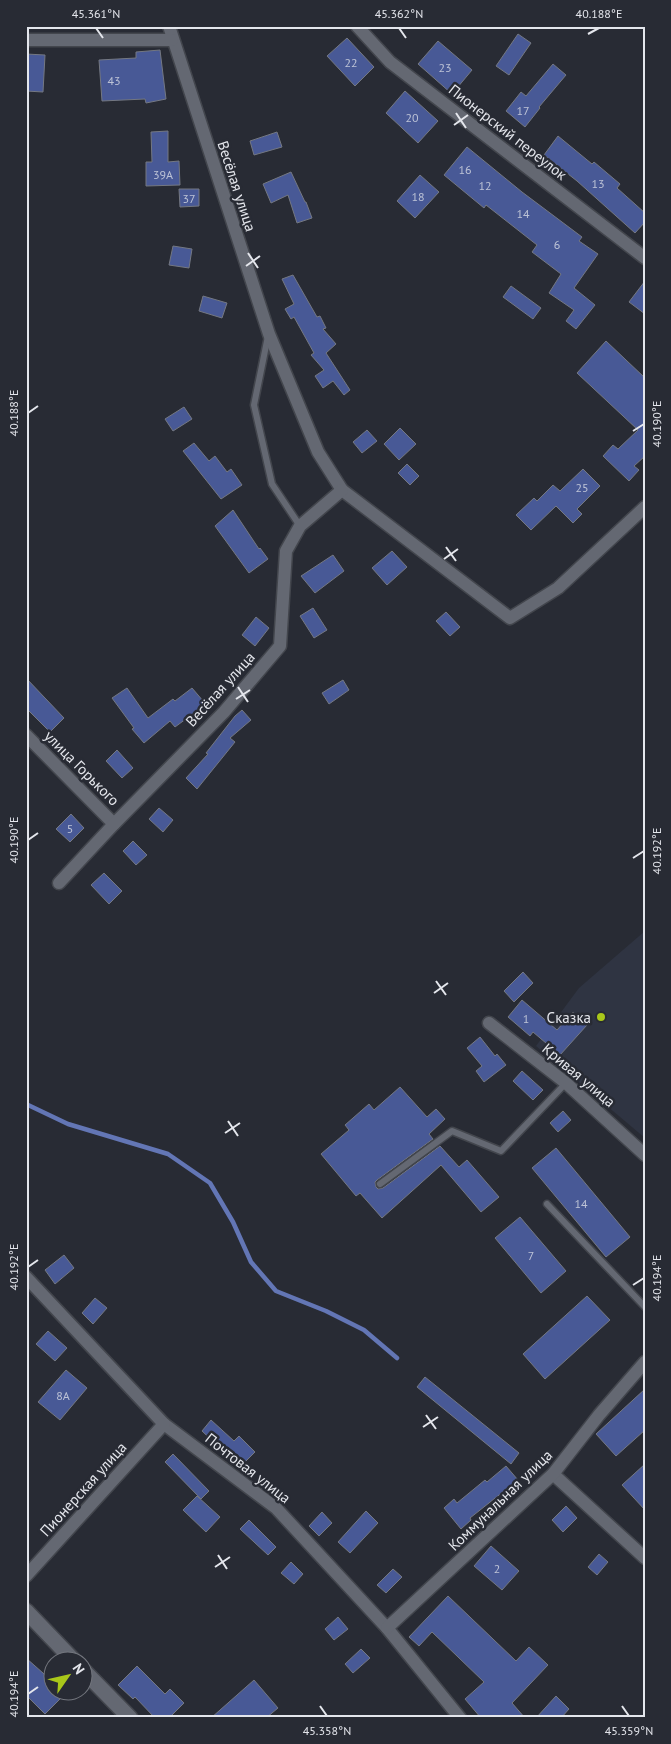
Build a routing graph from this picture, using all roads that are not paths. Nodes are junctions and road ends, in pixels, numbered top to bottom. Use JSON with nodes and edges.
{"nodes":[{"id":1,"x":168,"y":26,"type":"edge"},
{"id":2,"x":357,"y":26,"type":"edge"},
{"id":3,"x":26,"y":40,"type":"edge"},
{"id":4,"x":172,"y":40,"type":"junction"},
{"id":5,"x":645,"y":258,"type":"edge"},
{"id":6,"x":269,"y":334,"type":"junction"},
{"id":7,"x":342,"y":490,"type":"junction"},
{"id":8,"x":645,"y":507,"type":"edge"},
{"id":9,"x":300,"y":526,"type":"junction"},
{"id":10,"x":26,"y":735,"type":"edge"},
{"id":11,"x":114,"y":824,"type":"junction"},
{"id":12,"x":59,"y":883,"type":"dead end"},
{"id":13,"x":489,"y":1023,"type":"dead end"},
{"id":14,"x":566,"y":1083,"type":"junction"},
{"id":15,"x":645,"y":1155,"type":"edge"},
{"id":16,"x":380,"y":1184,"type":"dead end"},
{"id":17,"x":547,"y":1204,"type":"dead end"},
{"id":18,"x":26,"y":1277,"type":"edge"},
{"id":19,"x":645,"y":1307,"type":"edge"},
{"id":20,"x":645,"y":1362,"type":"edge"},
{"id":21,"x":164,"y":1424,"type":"junction"},
{"id":22,"x":553,"y":1474,"type":"junction"},
{"id":23,"x":645,"y":1558,"type":"edge"},
{"id":24,"x":26,"y":1576,"type":"edge"},
{"id":25,"x":26,"y":1612,"type":"edge"},
{"id":26,"x":387,"y":1628,"type":"junction"},
{"id":27,"x":65,"y":1652,"type":"edge"},
{"id":28,"x":92,"y":1679,"type":"edge"},
{"id":29,"x":130,"y":1718,"type":"edge"},
{"id":30,"x":460,"y":1718,"type":"edge"}],
"edges":[{"from":1,"to":4,"type":"street","name":"Весёлая улица"},
{"from":2,"to":5,"type":"street","name":"Пионерский переулок"},
{"from":3,"to":4,"type":"street"},
{"from":4,"to":6,"type":"street","name":"Весёлая улица"},
{"from":6,"to":7,"type":"street","name":"Весёлая улица"},
{"from":6,"to":9,"type":"lane"},
{"from":7,"to":8,"type":"street","name":"Весёлая улица"},
{"from":7,"to":9,"type":"street","name":"Весёлая улица"},
{"from":9,"to":11,"type":"street","name":"Весёлая улица"},
{"from":10,"to":11,"type":"street","name":"улица Горького"},
{"from":11,"to":12,"type":"street","name":"Весёлая улица"},
{"from":13,"to":14,"type":"street","name":"Кривая улица"},
{"from":14,"to":15,"type":"street","name":"Кривая улица"},
{"from":14,"to":16,"type":"lane"},
{"from":17,"to":19,"type":"lane"},
{"from":18,"to":21,"type":"street","name":"Почтовая улица"},
{"from":20,"to":22,"type":"street","name":"Коммунальная улица"},
{"from":21,"to":24,"type":"street","name":"Пионерская улица"},
{"from":21,"to":26,"type":"street","name":"Почтовая улица"},
{"from":22,"to":23,"type":"street"},
{"from":22,"to":26,"type":"street","name":"Коммунальная улица"},
{"from":25,"to":27,"type":"street"},
{"from":26,"to":30,"type":"street","name":"Почтовая улица"},
{"from":28,"to":29,"type":"street"}]}
